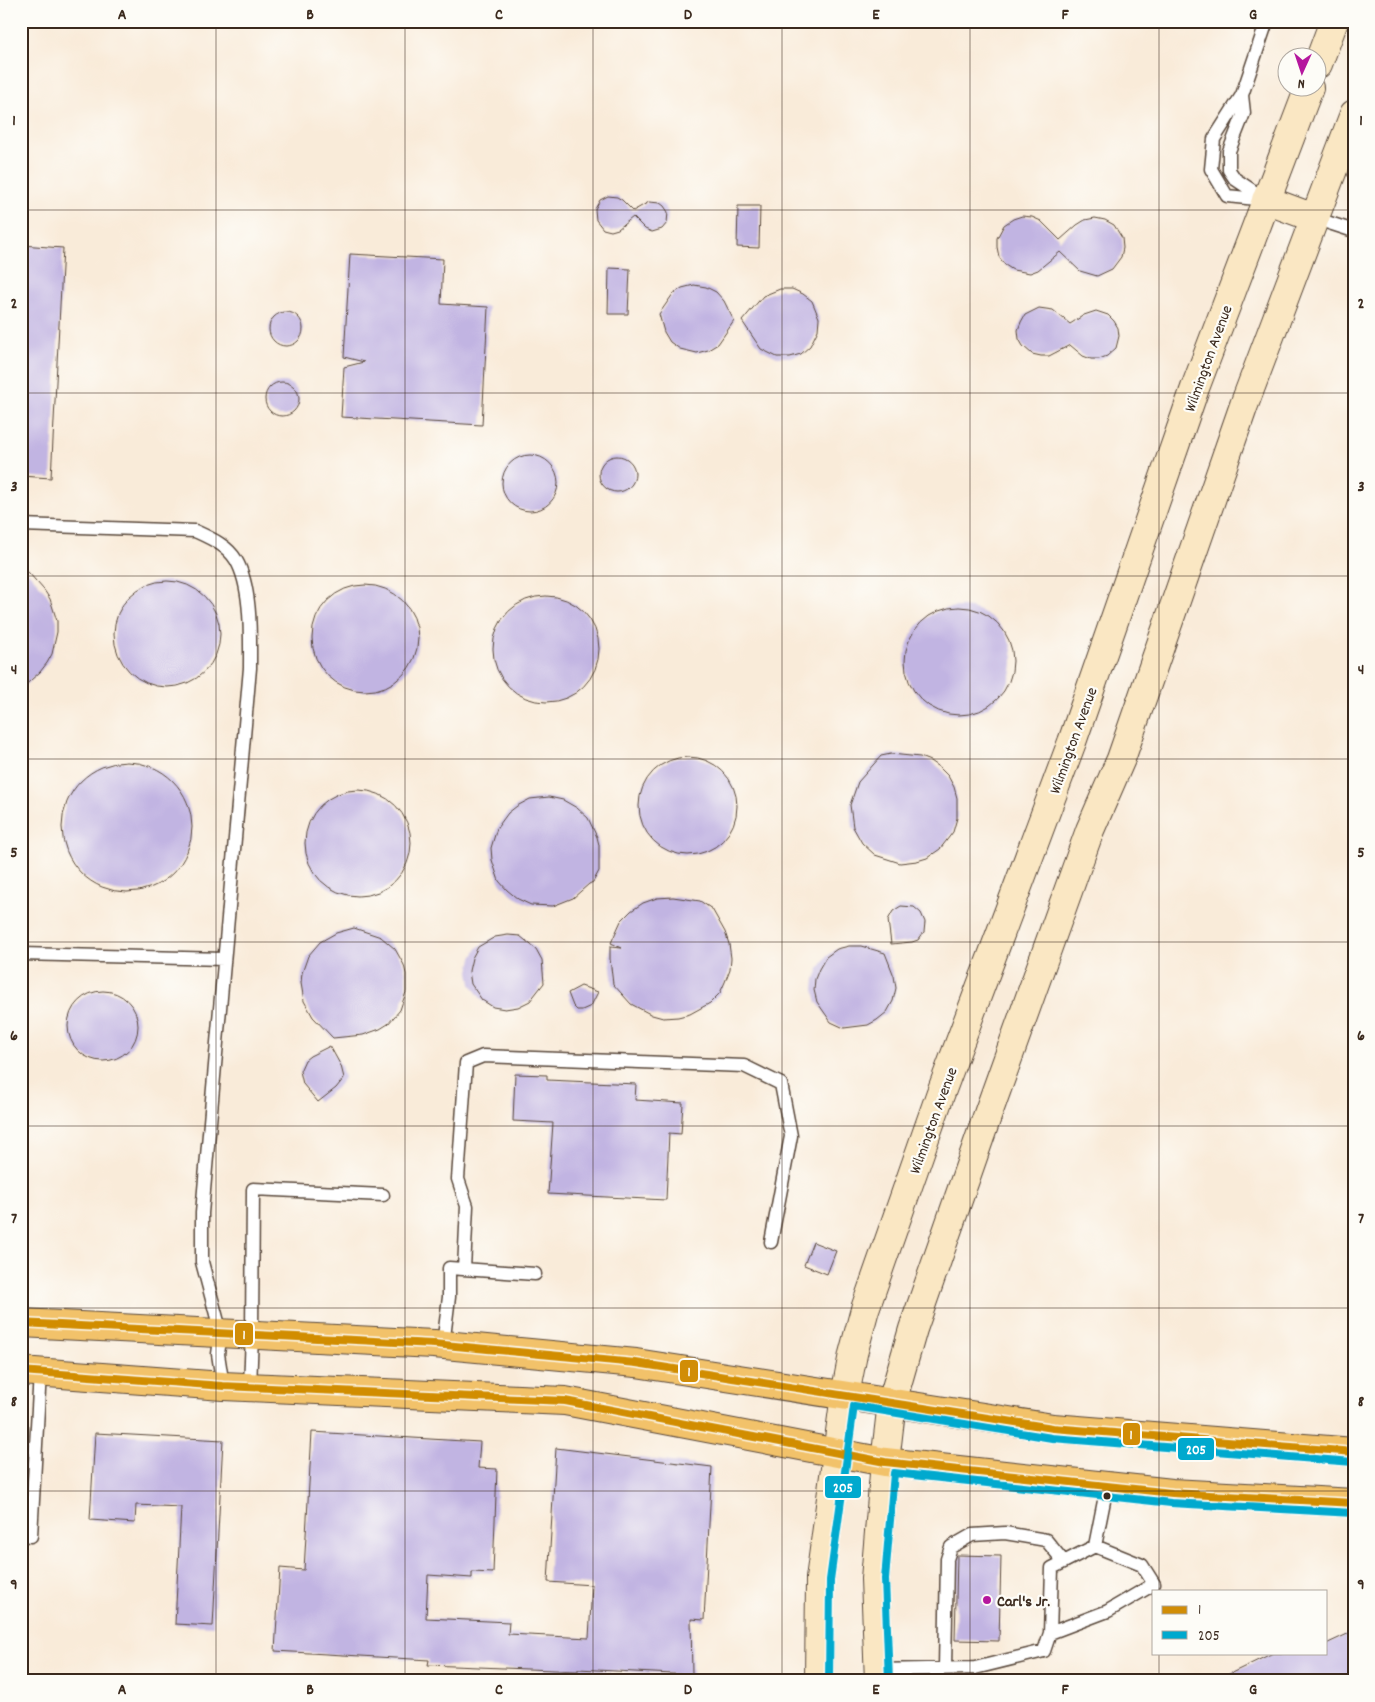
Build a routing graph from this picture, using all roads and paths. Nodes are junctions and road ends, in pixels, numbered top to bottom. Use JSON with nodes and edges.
{"nodes":[{"id":1,"x":1267,"y":21,"type":"edge"},
{"id":2,"x":1334,"y":21,"type":"edge"},
{"id":3,"x":1324,"y":48,"type":"edge"},
{"id":4,"x":1242,"y":95,"type":"junction"},
{"id":5,"x":1305,"y":98,"type":"edge"},
{"id":6,"x":1354,"y":114,"type":"edge"},
{"id":7,"x":1266,"y":200,"type":"junction"},
{"id":8,"x":1314,"y":218,"type":"junction"},
{"id":9,"x":1354,"y":232,"type":"edge"},
{"id":10,"x":21,"y":525,"type":"edge"},
{"id":11,"x":21,"y":954,"type":"edge"},
{"id":12,"x":224,"y":959,"type":"junction"},
{"id":13,"x":383,"y":1195,"type":"dead end"},
{"id":14,"x":771,"y":1242,"type":"dead end"},
{"id":15,"x":464,"y":1269,"type":"junction"},
{"id":16,"x":535,"y":1274,"type":"dead end"},
{"id":17,"x":21,"y":1323,"type":"edge"},
{"id":18,"x":221,"y":1333,"type":"junction"},
{"id":19,"x":252,"y":1335,"type":"junction"},
{"id":20,"x":443,"y":1345,"type":"junction"},
{"id":21,"x":30,"y":1372,"type":"edge"},
{"id":22,"x":223,"y":1386,"type":"junction"},
{"id":23,"x":250,"y":1387,"type":"junction"},
{"id":24,"x":845,"y":1395,"type":"junction"},
{"id":25,"x":892,"y":1402,"type":"junction"},
{"id":26,"x":838,"y":1452,"type":"junction"},
{"id":27,"x":1354,"y":1452,"type":"edge"},
{"id":28,"x":885,"y":1462,"type":"junction"},
{"id":29,"x":1107,"y":1486,"type":"junction"},
{"id":30,"x":1354,"y":1503,"type":"edge"},
{"id":31,"x":21,"y":1535,"type":"edge"},
{"id":32,"x":1095,"y":1546,"type":"junction"},
{"id":33,"x":1064,"y":1562,"type":"junction"},
{"id":34,"x":1050,"y":1634,"type":"junction"},
{"id":35,"x":945,"y":1668,"type":"junction"},
{"id":36,"x":879,"y":1675,"type":"edge"},
{"id":37,"x":819,"y":1681,"type":"edge"}],
"edges":[{"from":1,"to":4,"type":"lane"},
{"from":2,"to":3,"type":"main road"},
{"from":4,"to":7,"type":"lane"},
{"from":4,"to":7,"type":"lane"},
{"from":5,"to":7,"type":"main road","name":"Wilmington Avenue"},
{"from":6,"to":8,"type":"main road"},
{"from":7,"to":8,"type":"main road"},
{"from":7,"to":24,"type":"main road","name":"Wilmington Avenue"},
{"from":8,"to":9,"type":"lane"},
{"from":8,"to":25,"type":"main road"},
{"from":10,"to":12,"type":"lane"},
{"from":11,"to":12,"type":"lane"},
{"from":12,"to":18,"type":"lane"},
{"from":13,"to":19,"type":"lane"},
{"from":14,"to":15,"type":"lane"},
{"from":15,"to":16,"type":"lane"},
{"from":15,"to":20,"type":"lane"},
{"from":17,"to":18,"type":"main road"},
{"from":18,"to":19,"type":"main road"},
{"from":18,"to":22,"type":"lane"},
{"from":19,"to":20,"type":"main road"},
{"from":19,"to":23,"type":"lane"},
{"from":20,"to":24,"type":"main road"},
{"from":21,"to":22,"type":"main road"},
{"from":21,"to":31,"type":"lane"},
{"from":22,"to":23,"type":"main road"},
{"from":23,"to":26,"type":"main road"},
{"from":24,"to":25,"type":"main road"},
{"from":24,"to":26,"type":"main road","name":"Wilmington Avenue"},
{"from":25,"to":27,"type":"main road"},
{"from":25,"to":28,"type":"main road"},
{"from":26,"to":28,"type":"main road"},
{"from":26,"to":37,"type":"main road","name":"Wilmington Avenue"},
{"from":28,"to":29,"type":"main road"},
{"from":28,"to":36,"type":"main road"},
{"from":29,"to":30,"type":"main road"},
{"from":29,"to":32,"type":"lane"},
{"from":32,"to":33,"type":"lane"},
{"from":32,"to":34,"type":"lane"},
{"from":33,"to":34,"type":"lane"},
{"from":33,"to":35,"type":"lane"},
{"from":34,"to":35,"type":"lane"},
{"from":35,"to":36,"type":"lane"}]}
